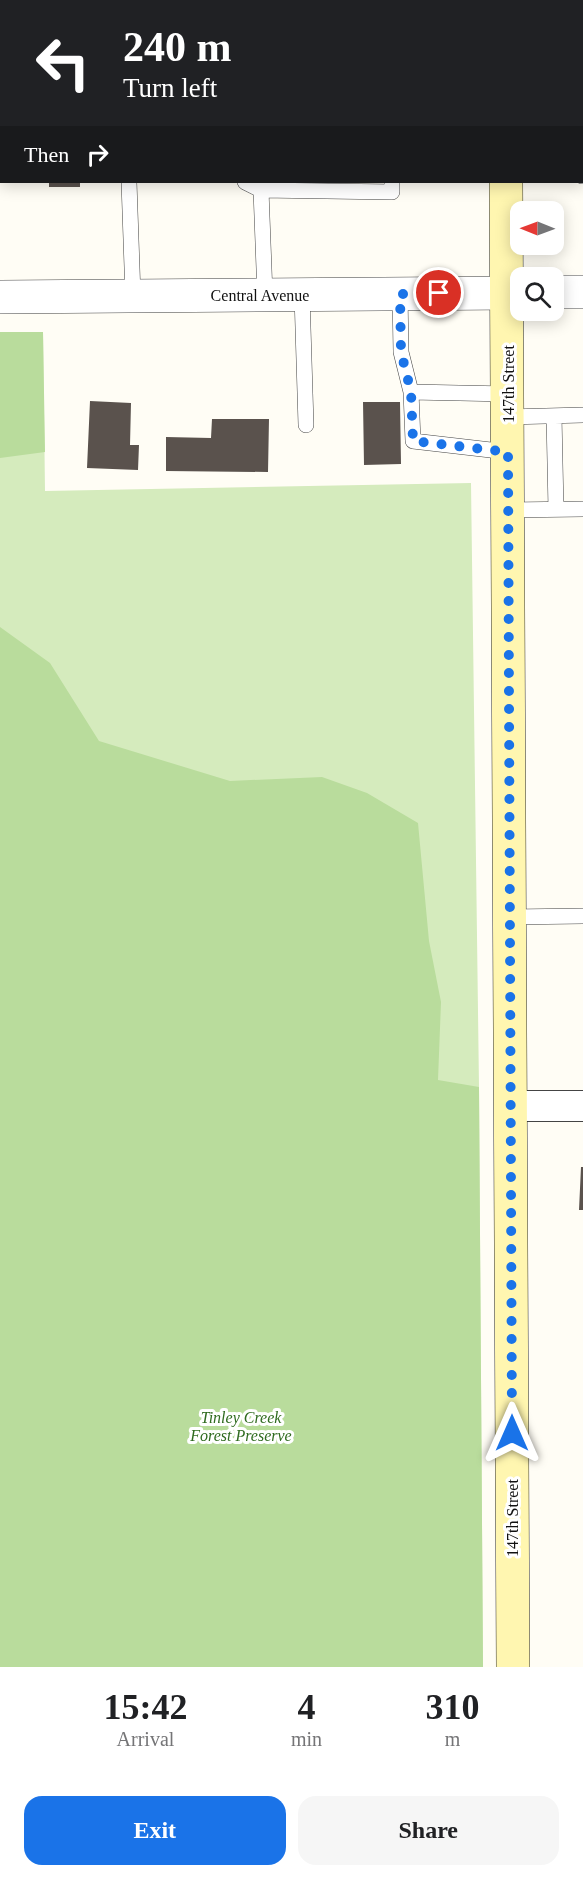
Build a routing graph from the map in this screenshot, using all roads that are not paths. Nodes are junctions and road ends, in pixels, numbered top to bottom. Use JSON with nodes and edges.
{"nodes":[{"id":1,"x":129,"y":183,"type":"edge"},
{"id":2,"x":248,"y":183,"type":"edge"},
{"id":3,"x":392,"y":183,"type":"edge"},
{"id":4,"x":507,"y":183,"type":"edge"},
{"id":5,"x":261,"y":190,"type":"junction"},
{"id":6,"x":512,"y":267,"type":"edge"},
{"id":7,"x":564,"y":292,"type":"edge"},
{"id":8,"x":583,"y":292,"type":"edge"},
{"id":9,"x":510,"y":293,"type":"edge"},
{"id":10,"x":400,"y":294,"type":"junction"},
{"id":11,"x":266,"y":295,"type":"junction"},
{"id":12,"x":302,"y":295,"type":"junction"},
{"id":13,"x":133,"y":296,"type":"junction"},
{"id":14,"x":0,"y":297,"type":"edge"},
{"id":15,"x":512,"y":321,"type":"edge"},
{"id":16,"x":411,"y":392,"type":"junction"},
{"id":17,"x":508,"y":405,"type":"junction"},
{"id":18,"x":583,"y":415,"type":"edge"},
{"id":19,"x":555,"y":416,"type":"junction"},
{"id":20,"x":306,"y":425,"type":"dead end"},
{"id":21,"x":508,"y":452,"type":"junction"},
{"id":22,"x":556,"y":509,"type":"junction"},
{"id":23,"x":583,"y":509,"type":"edge"},
{"id":24,"x":508,"y":510,"type":"junction"},
{"id":25,"x":583,"y":916,"type":"edge"},
{"id":26,"x":510,"y":917,"type":"junction"},
{"id":27,"x":511,"y":1107,"type":"junction"},
{"id":28,"x":583,"y":1107,"type":"edge"},
{"id":29,"x":513,"y":1667,"type":"edge"}],
"edges":[{"from":1,"to":13,"type":"lane"},
{"from":2,"to":5,"type":"lane"},
{"from":3,"to":5,"type":"lane"},
{"from":4,"to":6,"type":"main road","name":"147th Street"},
{"from":5,"to":11,"type":"lane"},
{"from":7,"to":8,"type":"street"},
{"from":9,"to":10,"type":"street","name":"Central Avenue"},
{"from":10,"to":12,"type":"street","name":"Central Avenue"},
{"from":10,"to":16,"type":"lane"},
{"from":11,"to":12,"type":"street","name":"Central Avenue"},
{"from":11,"to":13,"type":"street","name":"Central Avenue"},
{"from":12,"to":20,"type":"lane"},
{"from":13,"to":14,"type":"street","name":"Central Avenue"},
{"from":15,"to":17,"type":"main road","name":"147th Street"},
{"from":16,"to":17,"type":"lane"},
{"from":16,"to":21,"type":"lane"},
{"from":17,"to":19,"type":"lane"},
{"from":17,"to":21,"type":"main road","name":"147th Street"},
{"from":18,"to":19,"type":"lane"},
{"from":19,"to":22,"type":"lane"},
{"from":21,"to":24,"type":"main road","name":"147th Street"},
{"from":22,"to":23,"type":"lane"},
{"from":22,"to":24,"type":"lane"},
{"from":24,"to":26,"type":"main road","name":"147th Street"},
{"from":25,"to":26,"type":"lane"},
{"from":26,"to":27,"type":"main road","name":"147th Street"},
{"from":27,"to":28,"type":"street"},
{"from":27,"to":29,"type":"main road","name":"147th Street"}]}
